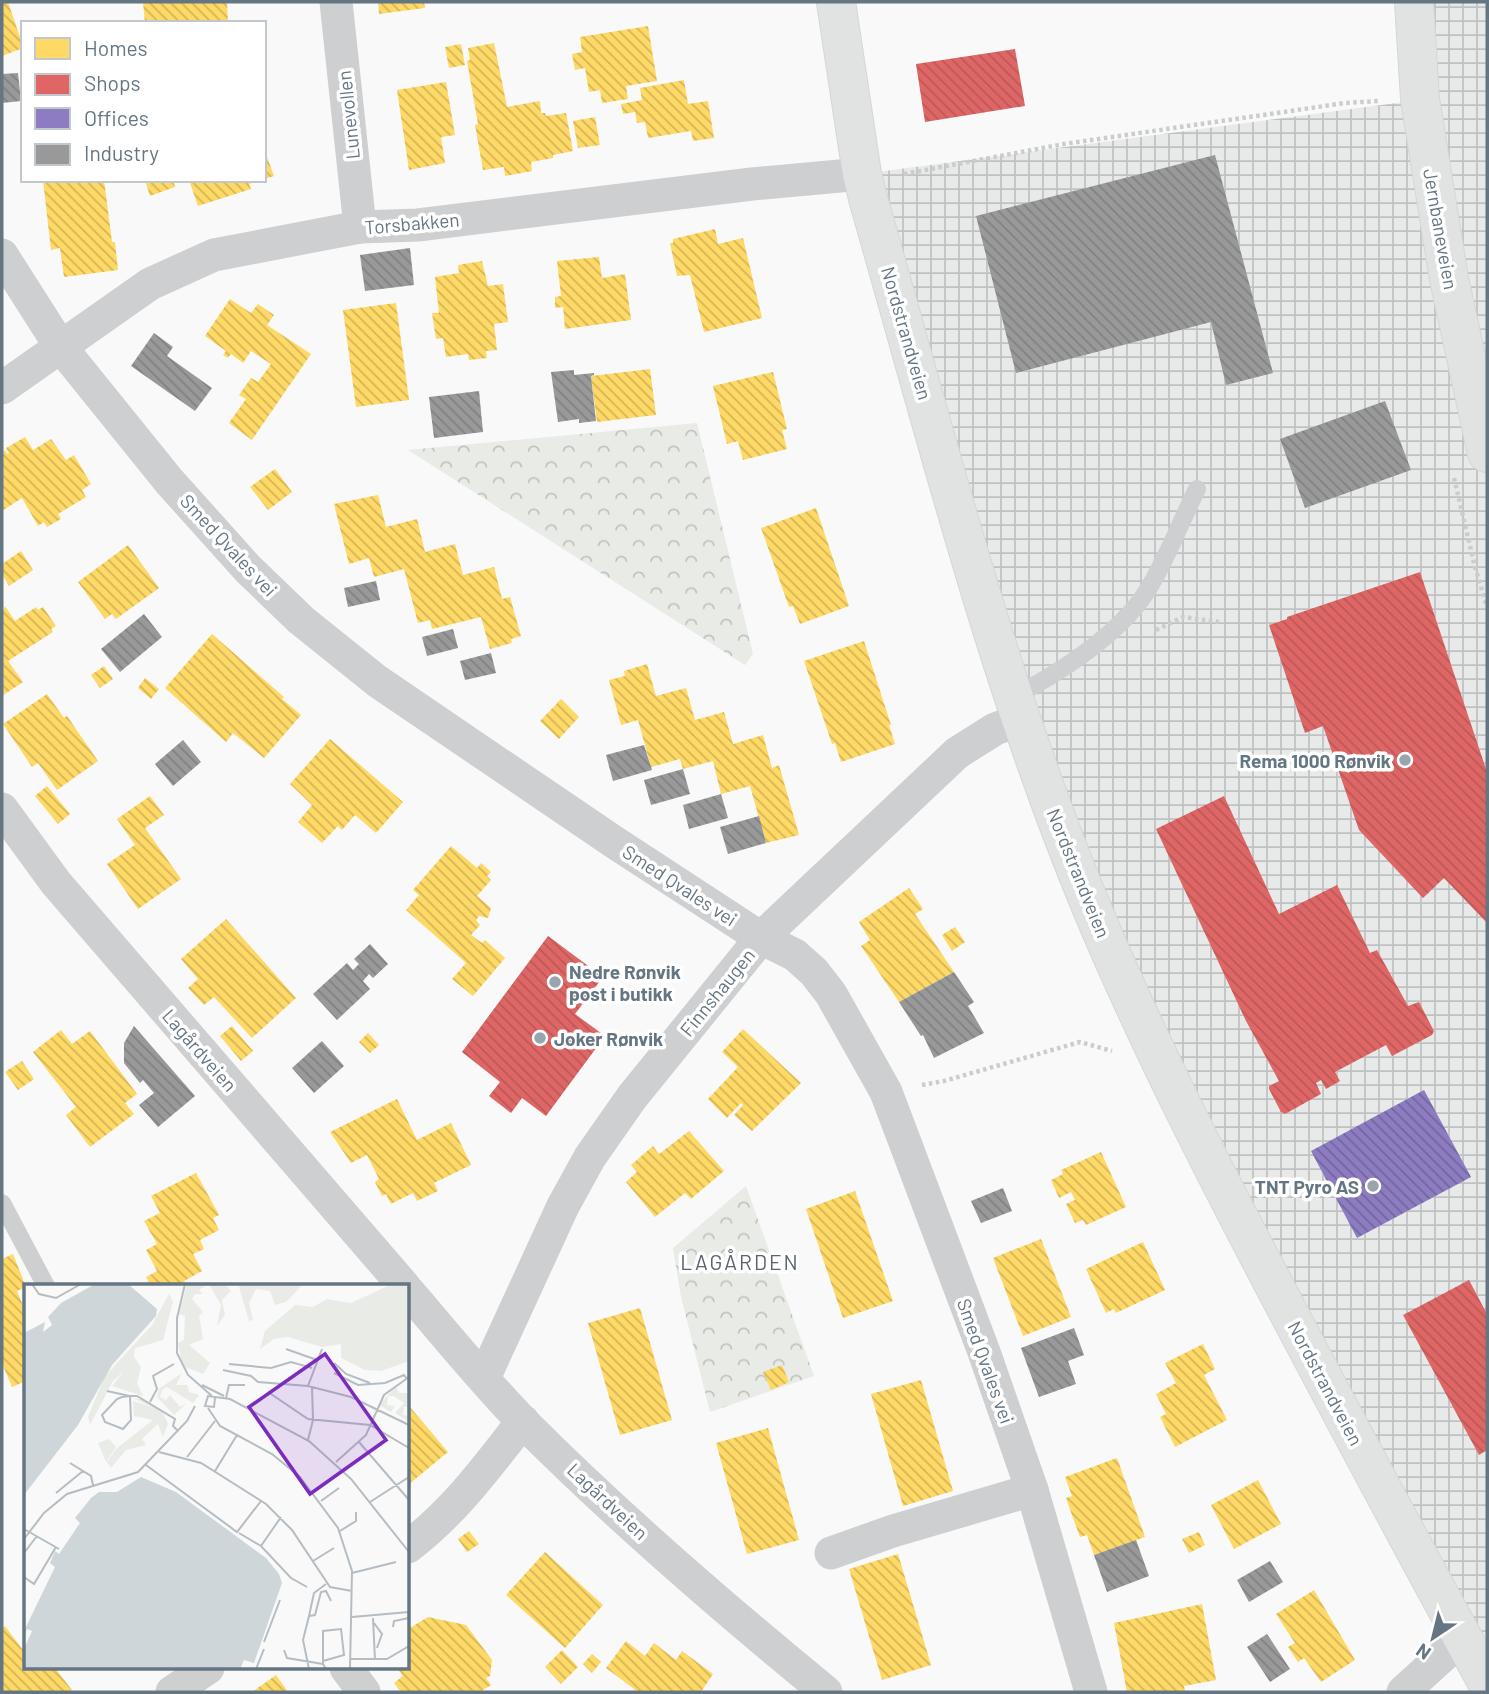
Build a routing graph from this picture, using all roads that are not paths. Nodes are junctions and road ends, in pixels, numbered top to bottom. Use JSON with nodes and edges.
{"nodes":[{"id":1,"x":336,"y":2,"type":"edge"},
{"id":2,"x":836,"y":2,"type":"edge"},
{"id":3,"x":1413,"y":2,"type":"edge"},
{"id":4,"x":879,"y":175,"type":"junction"},
{"id":5,"x":359,"y":227,"type":"junction"},
{"id":6,"x":2,"y":255,"type":"edge"},
{"id":7,"x":60,"y":346,"type":"junction"},
{"id":8,"x":2,"y":388,"type":"edge"},
{"id":9,"x":1487,"y":453,"type":"edge"},
{"id":10,"x":1197,"y":489,"type":"dead end"},
{"id":11,"x":1016,"y":708,"type":"junction"},
{"id":12,"x":2,"y":809,"type":"edge"},
{"id":13,"x":761,"y":938,"type":"junction"},
{"id":14,"x":2,"y":1203,"type":"edge"},
{"id":15,"x":45,"y":1284,"type":"edge"},
{"id":16,"x":402,"y":1284,"type":"edge"},
{"id":17,"x":410,"y":1293,"type":"edge"},
{"id":18,"x":484,"y":1378,"type":"junction"},
{"id":19,"x":523,"y":1421,"type":"junction"},
{"id":20,"x":1032,"y":1490,"type":"junction"},
{"id":21,"x":410,"y":1545,"type":"edge"},
{"id":22,"x":831,"y":1553,"type":"dead end"},
{"id":23,"x":1464,"y":1639,"type":"junction"},
{"id":24,"x":205,"y":1670,"type":"edge"},
{"id":25,"x":348,"y":1670,"type":"edge"},
{"id":26,"x":1487,"y":1682,"type":"edge"},
{"id":27,"x":172,"y":1692,"type":"edge"},
{"id":28,"x":364,"y":1692,"type":"edge"},
{"id":29,"x":826,"y":1692,"type":"edge"},
{"id":30,"x":1091,"y":1692,"type":"edge"},
{"id":31,"x":1403,"y":1692,"type":"edge"}],
"edges":[{"from":1,"to":5,"type":"street","name":"Lunevollen"},
{"from":2,"to":4,"type":"main road","name":"Nordstrandveien"},
{"from":3,"to":9,"type":"main road","name":"Jernbaneveien"},
{"from":4,"to":5,"type":"street","name":"Torsbakken"},
{"from":4,"to":11,"type":"main road","name":"Nordstrandveien"},
{"from":5,"to":7,"type":"street","name":"Torsbakken"},
{"from":6,"to":7,"type":"street","name":"Smed Qvales vei"},
{"from":7,"to":8,"type":"street","name":"Torsbakken"},
{"from":7,"to":13,"type":"street","name":"Smed Qvales vei"},
{"from":10,"to":11,"type":"lane"},
{"from":11,"to":13,"type":"street","name":"Finnshaugen"},
{"from":11,"to":23,"type":"main road","name":"Nordstrandveien"},
{"from":12,"to":16,"type":"street","name":"Lagårdveien"},
{"from":13,"to":18,"type":"street","name":"Finnshaugen"},
{"from":13,"to":20,"type":"street","name":"Smed Qvales vei"},
{"from":14,"to":15,"type":"lane"},
{"from":17,"to":18,"type":"street","name":"Lagårdveien"},
{"from":18,"to":19,"type":"street","name":"Lagårdveien"},
{"from":19,"to":21,"type":"street"},
{"from":19,"to":29,"type":"street","name":"Lagårdveien"},
{"from":20,"to":22,"type":"street"},
{"from":20,"to":30,"type":"street","name":"Smed Qvales vei"},
{"from":23,"to":26,"type":"main road","name":"Nordstrandveien"},
{"from":23,"to":31,"type":"street"},
{"from":24,"to":27,"type":"street"},
{"from":25,"to":28,"type":"street"}]}
